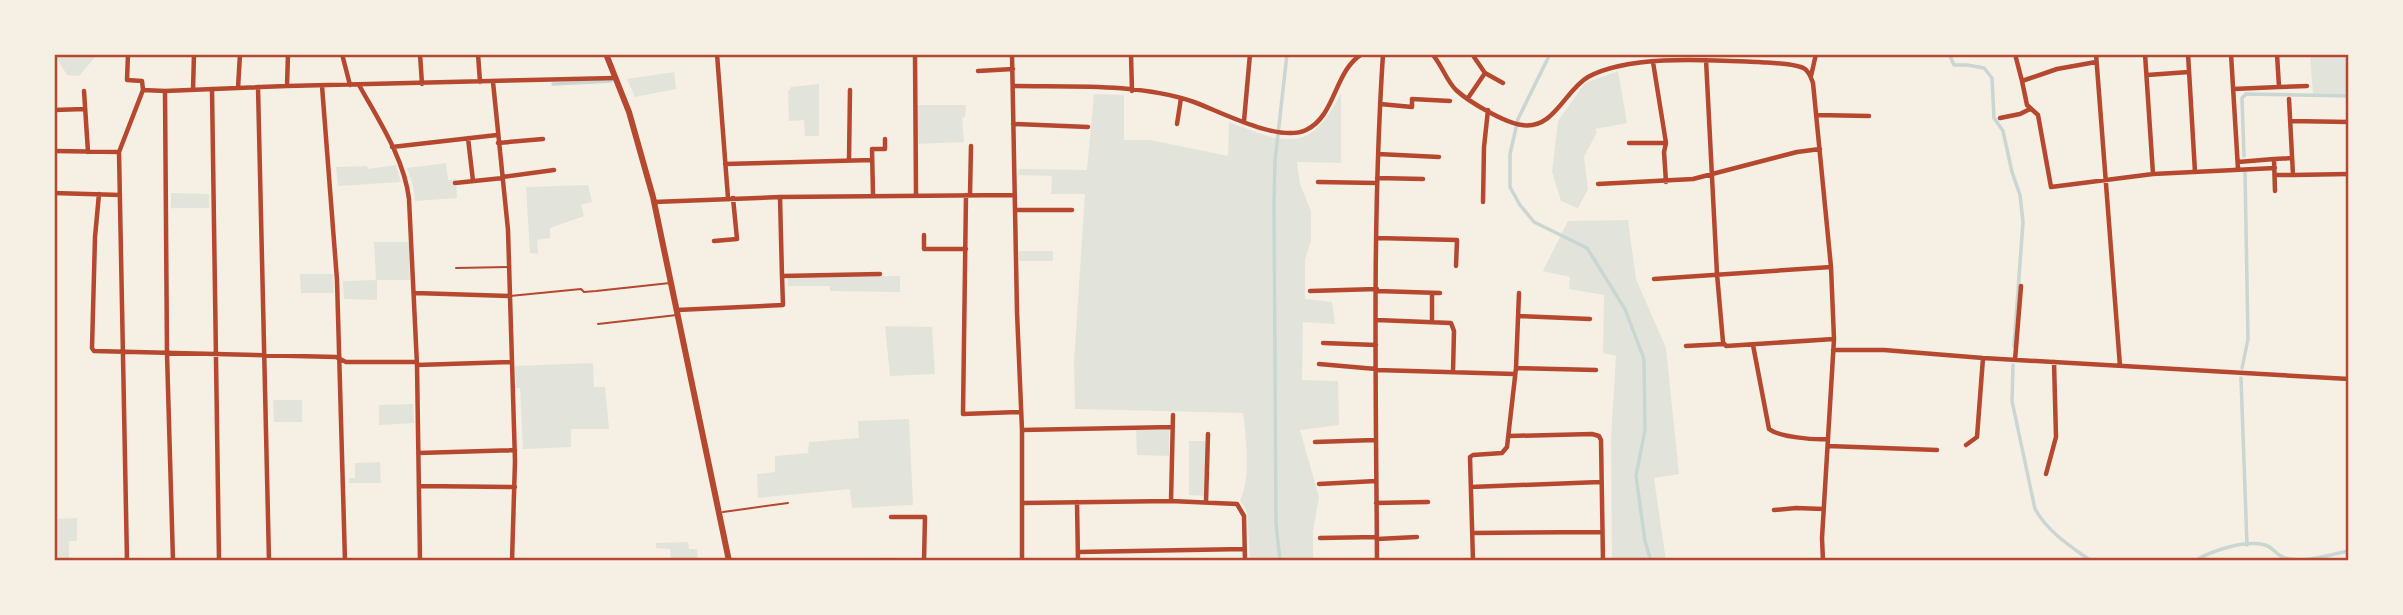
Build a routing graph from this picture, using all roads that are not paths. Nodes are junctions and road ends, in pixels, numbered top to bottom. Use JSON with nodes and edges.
{"nodes":[{"id":1,"x":128,"y":54,"type":"edge"},
{"id":2,"x":194,"y":54,"type":"edge"},
{"id":3,"x":240,"y":54,"type":"edge"},
{"id":4,"x":288,"y":54,"type":"edge"},
{"id":5,"x":342,"y":54,"type":"edge"},
{"id":6,"x":420,"y":54,"type":"edge"},
{"id":7,"x":478,"y":54,"type":"edge"},
{"id":8,"x":606,"y":54,"type":"edge"},
{"id":9,"x":717,"y":54,"type":"edge"},
{"id":10,"x":915,"y":54,"type":"edge"},
{"id":11,"x":1013,"y":54,"type":"edge"},
{"id":12,"x":1132,"y":54,"type":"edge"},
{"id":13,"x":1250,"y":54,"type":"edge"},
{"id":14,"x":1362,"y":54,"type":"edge"},
{"id":15,"x":1383,"y":54,"type":"edge"},
{"id":16,"x":1432,"y":54,"type":"edge"},
{"id":17,"x":1772,"y":54,"type":"edge"},
{"id":18,"x":1816,"y":54,"type":"edge"},
{"id":19,"x":2015,"y":54,"type":"edge"},
{"id":20,"x":2096,"y":54,"type":"edge"},
{"id":21,"x":2145,"y":54,"type":"edge"},
{"id":22,"x":2188,"y":54,"type":"edge"},
{"id":23,"x":2231,"y":54,"type":"edge"},
{"id":24,"x":2277,"y":54,"type":"edge"},
{"id":25,"x":1473,"y":55,"type":"edge"},
{"id":26,"x":1703,"y":58,"type":"edge"},
{"id":27,"x":1653,"y":62,"type":"junction"},
{"id":28,"x":2096,"y":62,"type":"junction"},
{"id":29,"x":1772,"y":63,"type":"junction"},
{"id":30,"x":1013,"y":69,"type":"junction"},
{"id":31,"x":978,"y":71,"type":"dead end"},
{"id":32,"x":2189,"y":72,"type":"junction"},
{"id":33,"x":1485,"y":73,"type":"junction"},
{"id":34,"x":2147,"y":75,"type":"junction"},
{"id":35,"x":1811,"y":77,"type":"junction"},
{"id":36,"x":616,"y":78,"type":"junction"},
{"id":37,"x":2022,"y":81,"type":"junction"},
{"id":38,"x":480,"y":82,"type":"junction"},
{"id":39,"x":493,"y":82,"type":"junction"},
{"id":40,"x":422,"y":83,"type":"junction"},
{"id":41,"x":1503,"y":83,"type":"dead end"},
{"id":42,"x":350,"y":85,"type":"junction"},
{"id":43,"x":359,"y":85,"type":"junction"},
{"id":44,"x":287,"y":86,"type":"junction"},
{"id":45,"x":322,"y":86,"type":"junction"},
{"id":46,"x":1013,"y":86,"type":"junction"},
{"id":47,"x":2307,"y":86,"type":"dead end"},
{"id":48,"x":258,"y":87,"type":"junction"},
{"id":49,"x":2279,"y":87,"type":"junction"},
{"id":50,"x":238,"y":88,"type":"junction"},
{"id":51,"x":212,"y":89,"type":"junction"},
{"id":52,"x":2233,"y":89,"type":"junction"},
{"id":53,"x":84,"y":90,"type":"dead end"},
{"id":54,"x":143,"y":90,"type":"junction"},
{"id":55,"x":193,"y":90,"type":"junction"},
{"id":56,"x":850,"y":90,"type":"dead end"},
{"id":57,"x":1132,"y":90,"type":"junction"},
{"id":58,"x":165,"y":91,"type":"junction"},
{"id":59,"x":1181,"y":98,"type":"junction"},
{"id":60,"x":1468,"y":98,"type":"junction"},
{"id":61,"x":2289,"y":99,"type":"dead end"},
{"id":62,"x":1450,"y":101,"type":"dead end"},
{"id":63,"x":1380,"y":104,"type":"junction"},
{"id":64,"x":85,"y":109,"type":"junction"},
{"id":65,"x":2030,"y":109,"type":"junction"},
{"id":66,"x":54,"y":110,"type":"edge"},
{"id":67,"x":1489,"y":110,"type":"junction"},
{"id":68,"x":1816,"y":116,"type":"junction"},
{"id":69,"x":1869,"y":116,"type":"dead end"},
{"id":70,"x":2000,"y":118,"type":"dead end"},
{"id":71,"x":1244,"y":121,"type":"junction"},
{"id":72,"x":2291,"y":121,"type":"junction"},
{"id":73,"x":2349,"y":122,"type":"edge"},
{"id":74,"x":1013,"y":124,"type":"junction"},
{"id":75,"x":1177,"y":124,"type":"dead end"},
{"id":76,"x":1088,"y":127,"type":"dead end"},
{"id":77,"x":497,"y":135,"type":"junction"},
{"id":78,"x":468,"y":138,"type":"junction"},
{"id":79,"x":543,"y":139,"type":"dead end"},
{"id":80,"x":885,"y":139,"type":"dead end"},
{"id":81,"x":498,"y":143,"type":"junction"},
{"id":82,"x":1629,"y":143,"type":"dead end"},
{"id":83,"x":1666,"y":143,"type":"junction"},
{"id":84,"x":971,"y":146,"type":"dead end"},
{"id":85,"x":392,"y":147,"type":"junction"},
{"id":86,"x":1820,"y":149,"type":"junction"},
{"id":87,"x":54,"y":151,"type":"edge"},
{"id":88,"x":88,"y":152,"type":"junction"},
{"id":89,"x":119,"y":152,"type":"junction"},
{"id":90,"x":1378,"y":154,"type":"junction"},
{"id":91,"x":1439,"y":157,"type":"dead end"},
{"id":92,"x":2292,"y":158,"type":"junction"},
{"id":93,"x":2274,"y":159,"type":"junction"},
{"id":94,"x":849,"y":160,"type":"junction"},
{"id":95,"x":872,"y":160,"type":"junction"},
{"id":96,"x":2238,"y":162,"type":"junction"},
{"id":97,"x":724,"y":163,"type":"junction"},
{"id":98,"x":2275,"y":168,"type":"junction"},
{"id":99,"x":2238,"y":169,"type":"junction"},
{"id":100,"x":554,"y":170,"type":"dead end"},
{"id":101,"x":2195,"y":172,"type":"junction"},
{"id":102,"x":2153,"y":174,"type":"junction"},
{"id":103,"x":2349,"y":174,"type":"edge"},
{"id":104,"x":2275,"y":175,"type":"junction"},
{"id":105,"x":2293,"y":175,"type":"junction"},
{"id":106,"x":1711,"y":176,"type":"junction"},
{"id":107,"x":503,"y":178,"type":"junction"},
{"id":108,"x":1423,"y":179,"type":"dead end"},
{"id":109,"x":1377,"y":180,"type":"junction"},
{"id":110,"x":2106,"y":180,"type":"junction"},
{"id":111,"x":473,"y":181,"type":"junction"},
{"id":112,"x":1318,"y":182,"type":"dead end"},
{"id":113,"x":1665,"y":182,"type":"junction"},
{"id":114,"x":455,"y":183,"type":"dead end"},
{"id":115,"x":1598,"y":184,"type":"dead end"},
{"id":116,"x":2275,"y":191,"type":"dead end"},
{"id":117,"x":54,"y":193,"type":"edge"},
{"id":118,"x":99,"y":194,"type":"junction"},
{"id":119,"x":915,"y":194,"type":"junction"},
{"id":120,"x":120,"y":195,"type":"junction"},
{"id":121,"x":873,"y":195,"type":"junction"},
{"id":122,"x":968,"y":195,"type":"junction"},
{"id":123,"x":1014,"y":195,"type":"junction"},
{"id":124,"x":780,"y":197,"type":"junction"},
{"id":125,"x":731,"y":198,"type":"junction"},
{"id":126,"x":654,"y":202,"type":"junction"},
{"id":127,"x":1483,"y":202,"type":"dead end"},
{"id":128,"x":1015,"y":209,"type":"junction"},
{"id":129,"x":1072,"y":210,"type":"dead end"},
{"id":130,"x":924,"y":235,"type":"dead end"},
{"id":131,"x":1377,"y":238,"type":"junction"},
{"id":132,"x":714,"y":241,"type":"dead end"},
{"id":133,"x":966,"y":248,"type":"junction"},
{"id":134,"x":1456,"y":266,"type":"dead end"},
{"id":135,"x":509,"y":267,"type":"junction"},
{"id":136,"x":1831,"y":267,"type":"junction"},
{"id":137,"x":456,"y":268,"type":"dead end"},
{"id":138,"x":880,"y":274,"type":"dead end"},
{"id":139,"x":1717,"y":274,"type":"junction"},
{"id":140,"x":782,"y":276,"type":"junction"},
{"id":141,"x":1654,"y":279,"type":"dead end"},
{"id":142,"x":671,"y":283,"type":"junction"},
{"id":143,"x":2021,"y":286,"type":"dead end"},
{"id":144,"x":1377,"y":290,"type":"junction"},
{"id":145,"x":1310,"y":291,"type":"dead end"},
{"id":146,"x":415,"y":293,"type":"junction"},
{"id":147,"x":1432,"y":293,"type":"junction"},
{"id":148,"x":1440,"y":293,"type":"dead end"},
{"id":149,"x":1519,"y":293,"type":"dead end"},
{"id":150,"x":509,"y":296,"type":"junction"},
{"id":151,"x":678,"y":312,"type":"junction"},
{"id":152,"x":1519,"y":316,"type":"junction"},
{"id":153,"x":1590,"y":319,"type":"dead end"},
{"id":154,"x":1377,"y":320,"type":"junction"},
{"id":155,"x":1432,"y":322,"type":"junction"},
{"id":156,"x":598,"y":324,"type":"dead end"},
{"id":157,"x":1834,"y":339,"type":"junction"},
{"id":158,"x":1323,"y":343,"type":"dead end"},
{"id":159,"x":1724,"y":344,"type":"junction"},
{"id":160,"x":1376,"y":345,"type":"junction"},
{"id":161,"x":1753,"y":345,"type":"junction"},
{"id":162,"x":1686,"y":346,"type":"dead end"},
{"id":163,"x":1833,"y":350,"type":"junction"},
{"id":164,"x":122,"y":352,"type":"junction"},
{"id":165,"x":167,"y":354,"type":"junction"},
{"id":166,"x":215,"y":354,"type":"junction"},
{"id":167,"x":265,"y":355,"type":"junction"},
{"id":168,"x":1983,"y":358,"type":"junction"},
{"id":169,"x":341,"y":359,"type":"junction"},
{"id":170,"x":2015,"y":360,"type":"junction"},
{"id":171,"x":512,"y":362,"type":"junction"},
{"id":172,"x":2054,"y":362,"type":"junction"},
{"id":173,"x":417,"y":363,"type":"junction"},
{"id":174,"x":1318,"y":364,"type":"dead end"},
{"id":175,"x":2120,"y":366,"type":"junction"},
{"id":176,"x":1376,"y":370,"type":"junction"},
{"id":177,"x":1596,"y":370,"type":"dead end"},
{"id":178,"x":1515,"y":371,"type":"junction"},
{"id":179,"x":1453,"y":372,"type":"junction"},
{"id":180,"x":2349,"y":379,"type":"edge"},
{"id":181,"x":1021,"y":412,"type":"junction"},
{"id":182,"x":1173,"y":415,"type":"dead end"},
{"id":183,"x":1173,"y":428,"type":"junction"},
{"id":184,"x":1022,"y":430,"type":"junction"},
{"id":185,"x":1208,"y":434,"type":"dead end"},
{"id":186,"x":1509,"y":436,"type":"junction"},
{"id":187,"x":1828,"y":439,"type":"junction"},
{"id":188,"x":1375,"y":440,"type":"junction"},
{"id":189,"x":1315,"y":442,"type":"dead end"},
{"id":190,"x":1966,"y":444,"type":"dead end"},
{"id":191,"x":1828,"y":446,"type":"junction"},
{"id":192,"x":514,"y":450,"type":"junction"},
{"id":193,"x":1937,"y":450,"type":"dead end"},
{"id":194,"x":419,"y":453,"type":"junction"},
{"id":195,"x":2046,"y":474,"type":"dead end"},
{"id":196,"x":1376,"y":481,"type":"junction"},
{"id":197,"x":1600,"y":482,"type":"junction"},
{"id":198,"x":1320,"y":484,"type":"dead end"},
{"id":199,"x":420,"y":486,"type":"junction"},
{"id":200,"x":1471,"y":487,"type":"junction"},
{"id":201,"x":515,"y":488,"type":"junction"},
{"id":202,"x":1171,"y":501,"type":"junction"},
{"id":203,"x":1077,"y":502,"type":"junction"},
{"id":204,"x":1206,"y":502,"type":"junction"},
{"id":205,"x":1428,"y":502,"type":"dead end"},
{"id":206,"x":788,"y":503,"type":"dead end"},
{"id":207,"x":1023,"y":503,"type":"junction"},
{"id":208,"x":1376,"y":503,"type":"junction"},
{"id":209,"x":1823,"y":509,"type":"junction"},
{"id":210,"x":1773,"y":510,"type":"dead end"},
{"id":211,"x":718,"y":513,"type":"junction"},
{"id":212,"x":891,"y":517,"type":"dead end"},
{"id":213,"x":1602,"y":532,"type":"junction"},
{"id":214,"x":1473,"y":533,"type":"junction"},
{"id":215,"x":1417,"y":537,"type":"dead end"},
{"id":216,"x":1320,"y":538,"type":"dead end"},
{"id":217,"x":1377,"y":538,"type":"junction"},
{"id":218,"x":1245,"y":549,"type":"junction"},
{"id":219,"x":1078,"y":552,"type":"junction"},
{"id":220,"x":127,"y":561,"type":"edge"},
{"id":221,"x":173,"y":561,"type":"edge"},
{"id":222,"x":219,"y":561,"type":"edge"},
{"id":223,"x":269,"y":561,"type":"edge"},
{"id":224,"x":345,"y":561,"type":"edge"},
{"id":225,"x":420,"y":561,"type":"edge"},
{"id":226,"x":512,"y":561,"type":"edge"},
{"id":227,"x":729,"y":561,"type":"edge"},
{"id":228,"x":925,"y":561,"type":"edge"},
{"id":229,"x":1022,"y":561,"type":"edge"},
{"id":230,"x":1078,"y":561,"type":"edge"},
{"id":231,"x":1245,"y":561,"type":"edge"},
{"id":232,"x":1377,"y":561,"type":"edge"},
{"id":233,"x":1474,"y":561,"type":"edge"},
{"id":234,"x":1603,"y":561,"type":"edge"},
{"id":235,"x":1823,"y":561,"type":"edge"}],
"edges":[{"from":1,"to":54,"type":"street"},
{"from":2,"to":55,"type":"street"},
{"from":3,"to":50,"type":"street"},
{"from":4,"to":44,"type":"street"},
{"from":5,"to":42,"type":"street"},
{"from":6,"to":40,"type":"street"},
{"from":7,"to":38,"type":"street"},
{"from":8,"to":36,"type":"main road"},
{"from":9,"to":97,"type":"street"},
{"from":10,"to":119,"type":"street"},
{"from":11,"to":30,"type":"street"},
{"from":12,"to":57,"type":"street"},
{"from":13,"to":71,"type":"street"},
{"from":14,"to":71,"type":"street"},
{"from":15,"to":63,"type":"street"},
{"from":16,"to":60,"type":"street"},
{"from":17,"to":29,"type":"street"},
{"from":18,"to":35,"type":"street"},
{"from":19,"to":37,"type":"street"},
{"from":20,"to":28,"type":"street"},
{"from":21,"to":34,"type":"street"},
{"from":22,"to":32,"type":"street"},
{"from":23,"to":52,"type":"street"},
{"from":24,"to":49,"type":"street"},
{"from":25,"to":33,"type":"street"},
{"from":26,"to":27,"type":"street"},
{"from":26,"to":29,"type":"street"},
{"from":26,"to":106,"type":"street"},
{"from":27,"to":67,"type":"street"},
{"from":27,"to":83,"type":"street"},
{"from":28,"to":37,"type":"street"},
{"from":28,"to":110,"type":"street"},
{"from":29,"to":35,"type":"street"},
{"from":30,"to":31,"type":"street"},
{"from":30,"to":46,"type":"street"},
{"from":32,"to":34,"type":"street"},
{"from":32,"to":101,"type":"street"},
{"from":33,"to":41,"type":"street"},
{"from":33,"to":60,"type":"street"},
{"from":34,"to":102,"type":"street"},
{"from":35,"to":68,"type":"street"},
{"from":36,"to":39,"type":"street"},
{"from":36,"to":126,"type":"main road"},
{"from":37,"to":65,"type":"street"},
{"from":38,"to":39,"type":"street"},
{"from":38,"to":40,"type":"street"},
{"from":39,"to":77,"type":"street"},
{"from":40,"to":43,"type":"street"},
{"from":42,"to":43,"type":"street"},
{"from":42,"to":45,"type":"street"},
{"from":43,"to":85,"type":"street"},
{"from":44,"to":45,"type":"street"},
{"from":44,"to":48,"type":"street"},
{"from":45,"to":169,"type":"street"},
{"from":46,"to":57,"type":"street"},
{"from":46,"to":74,"type":"street"},
{"from":47,"to":49,"type":"street"},
{"from":48,"to":50,"type":"street"},
{"from":48,"to":167,"type":"street"},
{"from":49,"to":52,"type":"street"},
{"from":50,"to":51,"type":"street"},
{"from":51,"to":55,"type":"street"},
{"from":51,"to":166,"type":"street"},
{"from":52,"to":96,"type":"street"},
{"from":53,"to":64,"type":"street"},
{"from":54,"to":58,"type":"street"},
{"from":54,"to":89,"type":"street"},
{"from":55,"to":58,"type":"street"},
{"from":56,"to":94,"type":"street"},
{"from":57,"to":59,"type":"street"},
{"from":58,"to":165,"type":"street"},
{"from":59,"to":71,"type":"street"},
{"from":59,"to":75,"type":"street"},
{"from":60,"to":67,"type":"street"},
{"from":61,"to":72,"type":"street"},
{"from":62,"to":63,"type":"street"},
{"from":63,"to":90,"type":"street"},
{"from":64,"to":66,"type":"street"},
{"from":64,"to":88,"type":"street"},
{"from":65,"to":70,"type":"street"},
{"from":65,"to":110,"type":"street"},
{"from":67,"to":127,"type":"street"},
{"from":68,"to":69,"type":"street"},
{"from":68,"to":86,"type":"street"},
{"from":72,"to":73,"type":"street"},
{"from":72,"to":92,"type":"street"},
{"from":74,"to":76,"type":"street"},
{"from":74,"to":123,"type":"street"},
{"from":77,"to":78,"type":"street"},
{"from":77,"to":81,"type":"street"},
{"from":78,"to":85,"type":"street"},
{"from":78,"to":111,"type":"street"},
{"from":79,"to":81,"type":"street"},
{"from":80,"to":95,"type":"street"},
{"from":81,"to":107,"type":"street"},
{"from":82,"to":83,"type":"street"},
{"from":83,"to":113,"type":"street"},
{"from":84,"to":122,"type":"street"},
{"from":85,"to":146,"type":"street"},
{"from":86,"to":106,"type":"street"},
{"from":86,"to":136,"type":"street"},
{"from":87,"to":88,"type":"street"},
{"from":88,"to":89,"type":"street"},
{"from":89,"to":120,"type":"street"},
{"from":90,"to":91,"type":"street"},
{"from":90,"to":109,"type":"street"},
{"from":92,"to":93,"type":"street"},
{"from":92,"to":105,"type":"street"},
{"from":93,"to":96,"type":"street"},
{"from":93,"to":98,"type":"street"},
{"from":94,"to":95,"type":"street"},
{"from":94,"to":97,"type":"street"},
{"from":95,"to":121,"type":"street"},
{"from":96,"to":99,"type":"street"},
{"from":97,"to":125,"type":"street"},
{"from":98,"to":99,"type":"street"},
{"from":98,"to":104,"type":"street"},
{"from":99,"to":101,"type":"street"},
{"from":100,"to":107,"type":"street"},
{"from":101,"to":102,"type":"street"},
{"from":102,"to":110,"type":"street"},
{"from":103,"to":105,"type":"street"},
{"from":104,"to":105,"type":"street"},
{"from":104,"to":116,"type":"street"},
{"from":106,"to":113,"type":"street"},
{"from":106,"to":139,"type":"street"},
{"from":107,"to":111,"type":"street"},
{"from":107,"to":135,"type":"street"},
{"from":108,"to":109,"type":"street"},
{"from":109,"to":112,"type":"street"},
{"from":109,"to":131,"type":"street"},
{"from":110,"to":175,"type":"street"},
{"from":111,"to":114,"type":"street"},
{"from":113,"to":115,"type":"street"},
{"from":117,"to":118,"type":"street"},
{"from":118,"to":120,"type":"street"},
{"from":118,"to":164,"type":"street"},
{"from":119,"to":121,"type":"street"},
{"from":119,"to":122,"type":"street"},
{"from":120,"to":164,"type":"street"},
{"from":121,"to":124,"type":"street"},
{"from":122,"to":123,"type":"street"},
{"from":122,"to":133,"type":"street"},
{"from":123,"to":128,"type":"street"},
{"from":124,"to":125,"type":"street"},
{"from":124,"to":140,"type":"street"},
{"from":125,"to":126,"type":"street"},
{"from":125,"to":132,"type":"street"},
{"from":126,"to":142,"type":"main road"},
{"from":128,"to":129,"type":"street"},
{"from":128,"to":181,"type":"street"},
{"from":130,"to":133,"type":"street"},
{"from":131,"to":134,"type":"street"},
{"from":131,"to":144,"type":"street"},
{"from":133,"to":181,"type":"street"},
{"from":135,"to":137,"type":"lane"},
{"from":135,"to":150,"type":"street"},
{"from":136,"to":139,"type":"street"},
{"from":136,"to":157,"type":"street"},
{"from":138,"to":140,"type":"street"},
{"from":139,"to":141,"type":"street"},
{"from":139,"to":159,"type":"street"},
{"from":140,"to":151,"type":"street"},
{"from":142,"to":150,"type":"lane"},
{"from":142,"to":151,"type":"main road"},
{"from":143,"to":170,"type":"street"},
{"from":144,"to":145,"type":"street"},
{"from":144,"to":147,"type":"street"},
{"from":144,"to":154,"type":"street"},
{"from":146,"to":150,"type":"street"},
{"from":146,"to":173,"type":"street"},
{"from":147,"to":148,"type":"street"},
{"from":147,"to":155,"type":"street"},
{"from":149,"to":152,"type":"street"},
{"from":150,"to":171,"type":"street"},
{"from":151,"to":156,"type":"lane"},
{"from":151,"to":211,"type":"main road"},
{"from":152,"to":153,"type":"street"},
{"from":152,"to":178,"type":"street"},
{"from":154,"to":155,"type":"street"},
{"from":154,"to":160,"type":"street"},
{"from":155,"to":179,"type":"street"},
{"from":157,"to":161,"type":"street"},
{"from":157,"to":163,"type":"street"},
{"from":158,"to":160,"type":"street"},
{"from":159,"to":161,"type":"street"},
{"from":159,"to":162,"type":"street"},
{"from":160,"to":176,"type":"street"},
{"from":161,"to":187,"type":"street"},
{"from":163,"to":168,"type":"street"},
{"from":163,"to":187,"type":"street"},
{"from":164,"to":165,"type":"street"},
{"from":164,"to":220,"type":"street"},
{"from":165,"to":166,"type":"street"},
{"from":165,"to":221,"type":"street"},
{"from":166,"to":167,"type":"street"},
{"from":166,"to":222,"type":"street"},
{"from":167,"to":169,"type":"street"},
{"from":167,"to":223,"type":"street"},
{"from":168,"to":170,"type":"street"},
{"from":168,"to":190,"type":"street"},
{"from":169,"to":173,"type":"street"},
{"from":169,"to":224,"type":"street"},
{"from":170,"to":172,"type":"street"},
{"from":171,"to":173,"type":"street"},
{"from":171,"to":192,"type":"street"},
{"from":172,"to":175,"type":"street"},
{"from":172,"to":195,"type":"street"},
{"from":173,"to":194,"type":"street"},
{"from":174,"to":176,"type":"street"},
{"from":175,"to":180,"type":"street"},
{"from":176,"to":179,"type":"street"},
{"from":176,"to":188,"type":"street"},
{"from":177,"to":178,"type":"street"},
{"from":178,"to":179,"type":"street"},
{"from":178,"to":186,"type":"street"},
{"from":181,"to":184,"type":"street"},
{"from":182,"to":183,"type":"street"},
{"from":183,"to":184,"type":"street"},
{"from":183,"to":202,"type":"street"},
{"from":184,"to":207,"type":"street"},
{"from":185,"to":204,"type":"street"},
{"from":186,"to":197,"type":"street"},
{"from":186,"to":200,"type":"street"},
{"from":187,"to":191,"type":"street"},
{"from":188,"to":189,"type":"street"},
{"from":188,"to":196,"type":"street"},
{"from":191,"to":193,"type":"street"},
{"from":191,"to":209,"type":"street"},
{"from":192,"to":194,"type":"street"},
{"from":192,"to":201,"type":"street"},
{"from":194,"to":199,"type":"street"},
{"from":196,"to":198,"type":"street"},
{"from":196,"to":208,"type":"street"},
{"from":197,"to":200,"type":"street"},
{"from":197,"to":213,"type":"street"},
{"from":199,"to":201,"type":"street"},
{"from":199,"to":225,"type":"street"},
{"from":200,"to":214,"type":"street"},
{"from":201,"to":226,"type":"street"},
{"from":202,"to":203,"type":"street"},
{"from":202,"to":204,"type":"street"},
{"from":203,"to":207,"type":"street"},
{"from":203,"to":219,"type":"street"},
{"from":204,"to":218,"type":"street"},
{"from":205,"to":208,"type":"street"},
{"from":206,"to":211,"type":"lane"},
{"from":207,"to":229,"type":"street"},
{"from":208,"to":217,"type":"street"},
{"from":209,"to":210,"type":"street"},
{"from":209,"to":235,"type":"street"},
{"from":211,"to":227,"type":"main road"},
{"from":212,"to":228,"type":"street"},
{"from":213,"to":214,"type":"street"},
{"from":213,"to":234,"type":"street"},
{"from":214,"to":233,"type":"street"},
{"from":215,"to":217,"type":"street"},
{"from":216,"to":217,"type":"street"},
{"from":217,"to":232,"type":"street"},
{"from":218,"to":219,"type":"street"},
{"from":218,"to":231,"type":"street"},
{"from":219,"to":230,"type":"street"}]}
